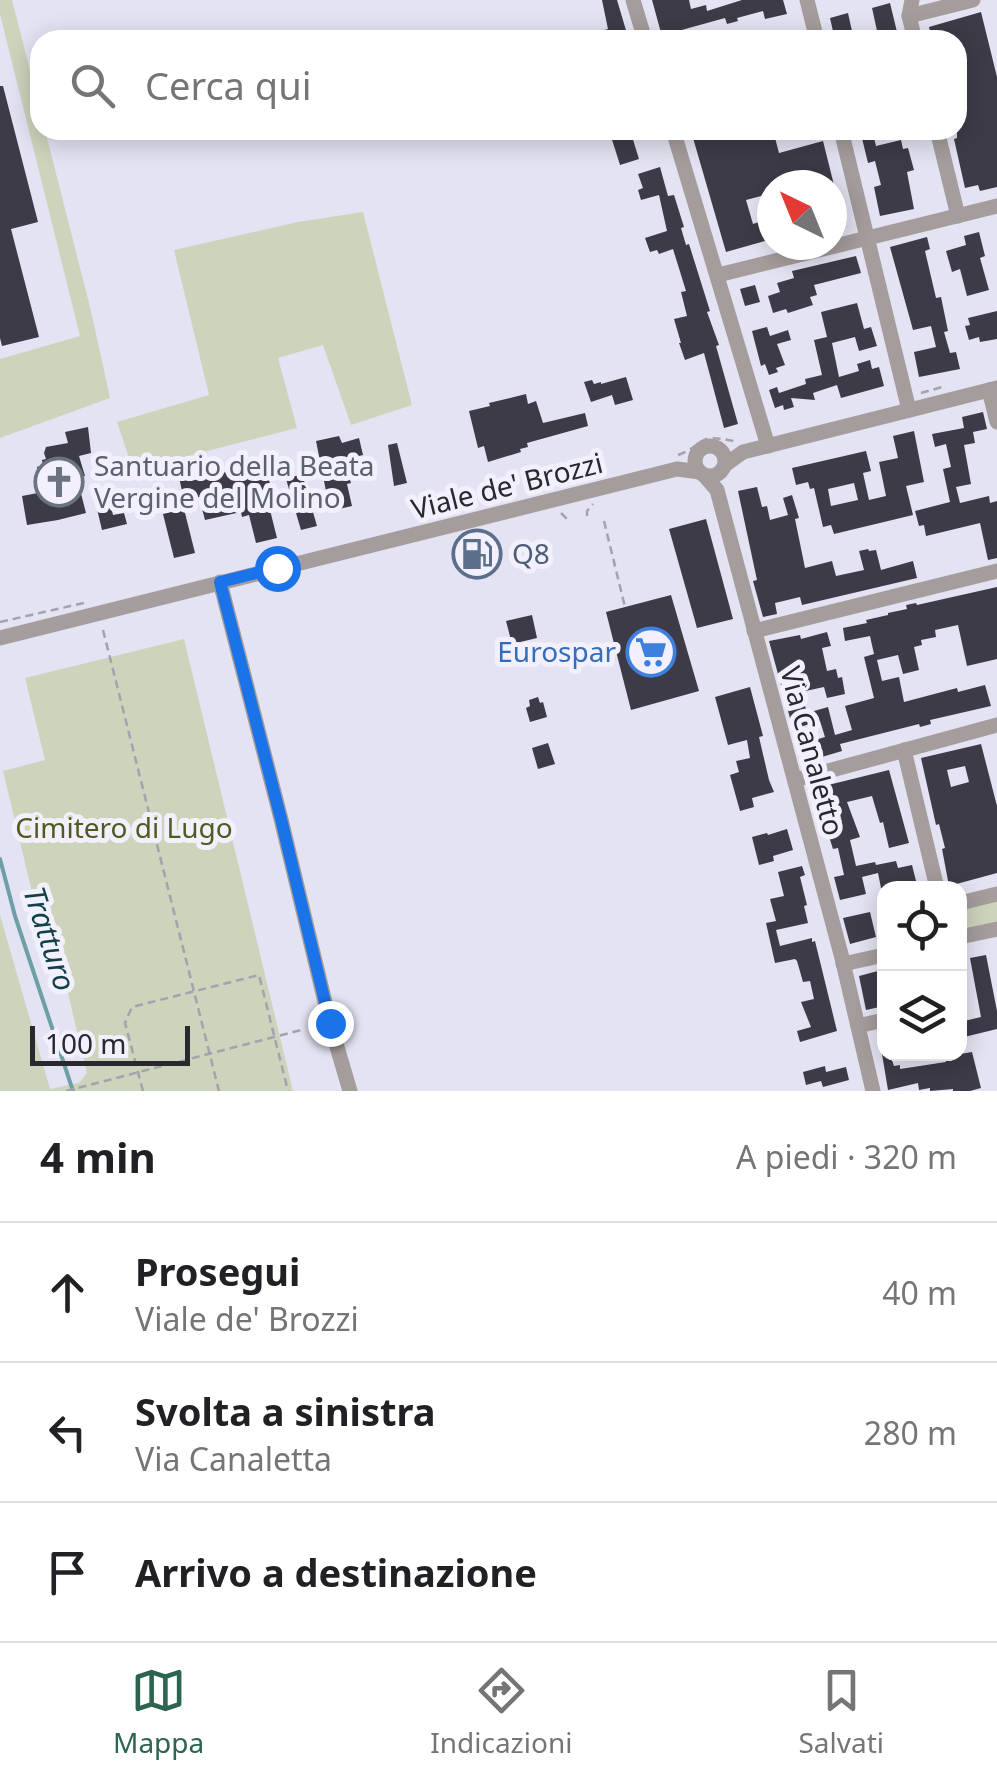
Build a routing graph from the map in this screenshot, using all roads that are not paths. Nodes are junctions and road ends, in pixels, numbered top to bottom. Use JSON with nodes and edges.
{"nodes":[{"id":1,"x":633,"y":0,"type":"edge"},
{"id":2,"x":807,"y":0,"type":"edge"},
{"id":3,"x":974,"y":0,"type":"edge"},
{"id":4,"x":910,"y":8,"type":"edge"},
{"id":5,"x":642,"y":30,"type":"edge"},
{"id":6,"x":814,"y":30,"type":"edge"},
{"id":7,"x":676,"y":140,"type":"edge"},
{"id":8,"x":843,"y":140,"type":"edge"},
{"id":9,"x":939,"y":140,"type":"edge"},
{"id":10,"x":997,"y":206,"type":"edge"},
{"id":11,"x":958,"y":216,"type":"junction"},
{"id":12,"x":868,"y":237,"type":"junction"},
{"id":13,"x":718,"y":274,"type":"junction"},
{"id":14,"x":993,"y":389,"type":"edge"},
{"id":15,"x":909,"y":410,"type":"junction"},
{"id":16,"x":997,"y":422,"type":"edge"},
{"id":17,"x":768,"y":446,"type":"junction"},
{"id":18,"x":718,"y":448,"type":"junction"},
{"id":19,"x":744,"y":452,"type":"junction"},
{"id":20,"x":696,"y":453,"type":"junction"},
{"id":21,"x":723,"y":468,"type":"junction"},
{"id":22,"x":677,"y":469,"type":"junction"},
{"id":23,"x":702,"y":473,"type":"junction"},
{"id":24,"x":717,"y":490,"type":"junction"},
{"id":25,"x":997,"y":570,"type":"edge"},
{"id":26,"x":220,"y":582,"type":"junction"},
{"id":27,"x":754,"y":631,"type":"junction"},
{"id":28,"x":0,"y":638,"type":"edge"},
{"id":29,"x":996,"y":730,"type":"edge"},
{"id":30,"x":904,"y":750,"type":"junction"},
{"id":31,"x":795,"y":780,"type":"junction"},
{"id":32,"x":935,"y":881,"type":"edge"},
{"id":33,"x":997,"y":894,"type":"edge"},
{"id":34,"x":967,"y":901,"type":"edge"},
{"id":35,"x":997,"y":929,"type":"edge"},
{"id":36,"x":967,"y":936,"type":"edge"},
{"id":37,"x":877,"y":956,"type":"edge"},
{"id":38,"x":843,"y":964,"type":"junction"},
{"id":39,"x":877,"y":1022,"type":"edge"},
{"id":40,"x":858,"y":1026,"type":"junction"},
{"id":41,"x":350,"y":1091,"type":"edge"},
{"id":42,"x":873,"y":1091,"type":"edge"}],
"edges":[{"from":1,"to":5,"type":"street"},
{"from":2,"to":6,"type":"street"},
{"from":3,"to":4,"type":"street"},
{"from":7,"to":13,"type":"street"},
{"from":8,"to":12,"type":"street"},
{"from":9,"to":11,"type":"street"},
{"from":10,"to":11,"type":"street"},
{"from":11,"to":12,"type":"street"},
{"from":12,"to":13,"type":"street"},
{"from":12,"to":15,"type":"street"},
{"from":13,"to":17,"type":"street"},
{"from":14,"to":15,"type":"street","name":"Viale de' Brozzi"},
{"from":14,"to":16,"type":"street"},
{"from":15,"to":17,"type":"street","name":"Viale de' Brozzi"},
{"from":17,"to":19,"type":"street","name":"Viale de' Brozzi"},
{"from":18,"to":19,"type":"street","name":"Viale de' Brozzi"},
{"from":18,"to":20,"type":"street","name":"Viale de' Brozzi"},
{"from":18,"to":21,"type":"street"},
{"from":19,"to":21,"type":"street","name":"Viale de' Brozzi"},
{"from":20,"to":22,"type":"street","name":"Viale de' Brozzi"},
{"from":20,"to":23,"type":"street"},
{"from":21,"to":23,"type":"street","name":"Viale de' Brozzi"},
{"from":21,"to":24,"type":"street","name":"Via Canaletto"},
{"from":22,"to":23,"type":"street","name":"Viale de' Brozzi"},
{"from":22,"to":26,"type":"street","name":"Viale de' Brozzi"},
{"from":23,"to":24,"type":"street","name":"Via Canaletto"},
{"from":24,"to":27,"type":"street","name":"Via Canaletto"},
{"from":25,"to":27,"type":"street"},
{"from":26,"to":28,"type":"street","name":"Viale de' Brozzi"},
{"from":26,"to":41,"type":"street"},
{"from":27,"to":31,"type":"street","name":"Via Canaletto"},
{"from":29,"to":30,"type":"street"},
{"from":30,"to":31,"type":"street"},
{"from":30,"to":32,"type":"street"},
{"from":31,"to":38,"type":"street","name":"Via Canaletto"},
{"from":33,"to":34,"type":"street"},
{"from":35,"to":36,"type":"street"},
{"from":37,"to":38,"type":"street"},
{"from":38,"to":40,"type":"street","name":"Via Canaletto"},
{"from":39,"to":40,"type":"street"},
{"from":40,"to":42,"type":"street","name":"Via Canaletto"}]}
